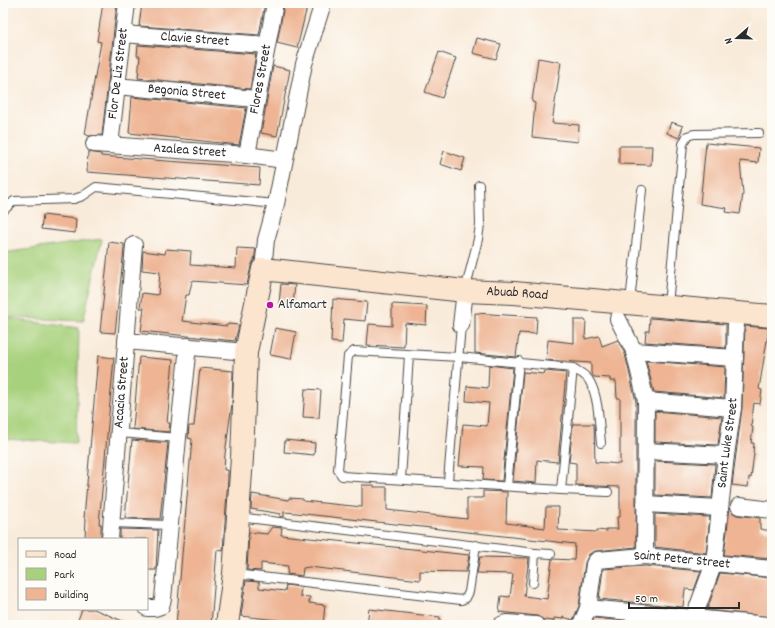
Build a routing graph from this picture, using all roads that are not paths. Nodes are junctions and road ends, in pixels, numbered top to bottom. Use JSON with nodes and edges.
{"nodes":[{"id":1,"x":127,"y":3,"type":"edge"},
{"id":2,"x":275,"y":3,"type":"edge"},
{"id":3,"x":323,"y":3,"type":"edge"},
{"id":4,"x":123,"y":34,"type":"junction"},
{"id":5,"x":266,"y":45,"type":"junction"},
{"id":6,"x":116,"y":86,"type":"junction"},
{"id":7,"x":256,"y":99,"type":"junction"},
{"id":8,"x":759,"y":133,"type":"dead end"},
{"id":9,"x":94,"y":144,"type":"dead end"},
{"id":10,"x":110,"y":145,"type":"junction"},
{"id":11,"x":247,"y":155,"type":"junction"},
{"id":12,"x":284,"y":160,"type":"junction"},
{"id":13,"x":479,"y":185,"type":"dead end"},
{"id":14,"x":642,"y":190,"type":"dead end"},
{"id":15,"x":276,"y":204,"type":"junction"},
{"id":16,"x":4,"y":210,"type":"dead end"},
{"id":17,"x":134,"y":245,"type":"dead end"},
{"id":18,"x":263,"y":269,"type":"junction"},
{"id":19,"x":465,"y":291,"type":"junction"},
{"id":20,"x":668,"y":306,"type":"junction"},
{"id":21,"x":624,"y":311,"type":"junction"},
{"id":22,"x":772,"y":316,"type":"edge"},
{"id":23,"x":736,"y":323,"type":"dead end"},
{"id":24,"x":462,"y":325,"type":"joint"},
{"id":25,"x":126,"y":341,"type":"junction"},
{"id":26,"x":188,"y":346,"type":"junction"},
{"id":27,"x":634,"y":351,"type":"junction"},
{"id":28,"x":246,"y":352,"type":"junction"},
{"id":29,"x":409,"y":355,"type":"junction"},
{"id":30,"x":458,"y":357,"type":"junction"},
{"id":31,"x":735,"y":358,"type":"junction"},
{"id":32,"x":519,"y":361,"type":"junction"},
{"id":33,"x":573,"y":368,"type":"junction"},
{"id":34,"x":646,"y":401,"type":"junction"},
{"id":35,"x":733,"y":408,"type":"junction"},
{"id":36,"x":120,"y":433,"type":"junction"},
{"id":37,"x":178,"y":438,"type":"junction"},
{"id":38,"x":601,"y":443,"type":"dead end"},
{"id":39,"x":646,"y":451,"type":"junction"},
{"id":40,"x":726,"y":456,"type":"junction"},
{"id":41,"x":402,"y":479,"type":"junction"},
{"id":42,"x":448,"y":481,"type":"junction"},
{"id":43,"x":507,"y":486,"type":"junction"},
{"id":44,"x":561,"y":490,"type":"junction"},
{"id":45,"x":608,"y":492,"type":"dead end"},
{"id":46,"x":645,"y":504,"type":"junction"},
{"id":47,"x":739,"y":506,"type":"dead end"},
{"id":48,"x":720,"y":508,"type":"junction"},
{"id":49,"x":772,"y":510,"type":"edge"},
{"id":50,"x":238,"y":516,"type":"junction"},
{"id":51,"x":111,"y":523,"type":"junction"},
{"id":52,"x":169,"y":525,"type":"junction"},
{"id":53,"x":110,"y":538,"type":"edge"},
{"id":54,"x":476,"y":545,"type":"junction"},
{"id":55,"x":535,"y":553,"type":"junction"},
{"id":56,"x":551,"y":554,"type":"dead end"},
{"id":57,"x":645,"y":556,"type":"junction"},
{"id":58,"x":714,"y":563,"type":"junction"},
{"id":59,"x":772,"y":569,"type":"edge"},
{"id":60,"x":234,"y":574,"type":"junction"},
{"id":61,"x":533,"y":583,"type":"dead end"},
{"id":62,"x":148,"y":608,"type":"edge"},
{"id":63,"x":588,"y":608,"type":"junction"},
{"id":64,"x":692,"y":622,"type":"edge"},
{"id":65,"x":746,"y":624,"type":"edge"},
{"id":66,"x":227,"y":625,"type":"edge"},
{"id":67,"x":501,"y":625,"type":"edge"},
{"id":68,"x":536,"y":625,"type":"edge"},
{"id":69,"x":581,"y":625,"type":"edge"},
{"id":70,"x":768,"y":625,"type":"edge"}],
"edges":[{"from":1,"to":4,"type":"street","name":"Flor De Liz Street"},
{"from":2,"to":5,"type":"street","name":"Flores Street"},
{"from":3,"to":12,"type":"street"},
{"from":4,"to":5,"type":"street","name":"Clavie Street"},
{"from":4,"to":6,"type":"street","name":"Flor De Liz Street"},
{"from":5,"to":7,"type":"street","name":"Flores Street"},
{"from":6,"to":7,"type":"street","name":"Begonia Street"},
{"from":6,"to":10,"type":"street","name":"Flor De Liz Street"},
{"from":7,"to":11,"type":"street","name":"Flores Street"},
{"from":8,"to":20,"type":"lane"},
{"from":9,"to":10,"type":"street","name":"Azalea Street"},
{"from":10,"to":11,"type":"street","name":"Azalea Street"},
{"from":11,"to":12,"type":"street","name":"Azalea Street"},
{"from":12,"to":15,"type":"street"},
{"from":13,"to":19,"type":"lane"},
{"from":14,"to":21,"type":"lane"},
{"from":15,"to":16,"type":"lane"},
{"from":15,"to":18,"type":"street"},
{"from":17,"to":25,"type":"street","name":"Acacia Street"},
{"from":18,"to":19,"type":"street","name":"Abuab Road"},
{"from":18,"to":28,"type":"street"},
{"from":19,"to":21,"type":"street","name":"Abuab Road"},
{"from":19,"to":24,"type":"street"},
{"from":20,"to":21,"type":"street","name":"Abuab Road"},
{"from":20,"to":22,"type":"street","name":"Abuab Road"},
{"from":21,"to":27,"type":"street"},
{"from":23,"to":31,"type":"street","name":"Saint Luke Street"},
{"from":24,"to":30,"type":"lane"},
{"from":25,"to":26,"type":"street"},
{"from":25,"to":36,"type":"street","name":"Acacia Street"},
{"from":26,"to":28,"type":"street"},
{"from":26,"to":37,"type":"street"},
{"from":27,"to":31,"type":"street"},
{"from":27,"to":34,"type":"street"},
{"from":28,"to":50,"type":"street"},
{"from":29,"to":30,"type":"lane"},
{"from":29,"to":41,"type":"lane"},
{"from":29,"to":41,"type":"lane"},
{"from":30,"to":32,"type":"lane"},
{"from":30,"to":42,"type":"lane"},
{"from":31,"to":35,"type":"street","name":"Saint Luke Street"},
{"from":32,"to":33,"type":"lane"},
{"from":32,"to":43,"type":"lane"},
{"from":33,"to":38,"type":"lane"},
{"from":33,"to":44,"type":"lane"},
{"from":34,"to":35,"type":"street"},
{"from":34,"to":39,"type":"street"},
{"from":35,"to":40,"type":"street","name":"Saint Luke Street"},
{"from":36,"to":37,"type":"lane"},
{"from":36,"to":51,"type":"street","name":"Acacia Street"},
{"from":37,"to":52,"type":"street"},
{"from":39,"to":40,"type":"street"},
{"from":39,"to":46,"type":"street"},
{"from":40,"to":48,"type":"street","name":"Saint Luke Street"},
{"from":41,"to":42,"type":"lane"},
{"from":42,"to":43,"type":"lane"},
{"from":43,"to":44,"type":"lane"},
{"from":44,"to":45,"type":"lane"},
{"from":46,"to":48,"type":"street"},
{"from":46,"to":57,"type":"street"},
{"from":47,"to":49,"type":"street"},
{"from":48,"to":58,"type":"street","name":"Saint Luke Street"},
{"from":50,"to":54,"type":"lane"},
{"from":50,"to":60,"type":"street"},
{"from":51,"to":52,"type":"lane"},
{"from":51,"to":53,"type":"street","name":"Acacia Street"},
{"from":52,"to":62,"type":"street"},
{"from":54,"to":55,"type":"lane"},
{"from":54,"to":60,"type":"lane"},
{"from":55,"to":56,"type":"lane"},
{"from":55,"to":61,"type":"lane"},
{"from":57,"to":58,"type":"street","name":"Saint Peter Street"},
{"from":57,"to":63,"type":"street","name":"Saint Peter Street"},
{"from":58,"to":59,"type":"street","name":"Saint Peter Street"},
{"from":58,"to":64,"type":"street","name":"Saint Luke Street"},
{"from":60,"to":66,"type":"street"},
{"from":63,"to":64,"type":"street"},
{"from":63,"to":69,"type":"street"},
{"from":64,"to":65,"type":"street"},
{"from":65,"to":70,"type":"street"},
{"from":67,"to":68,"type":"street"}]}
